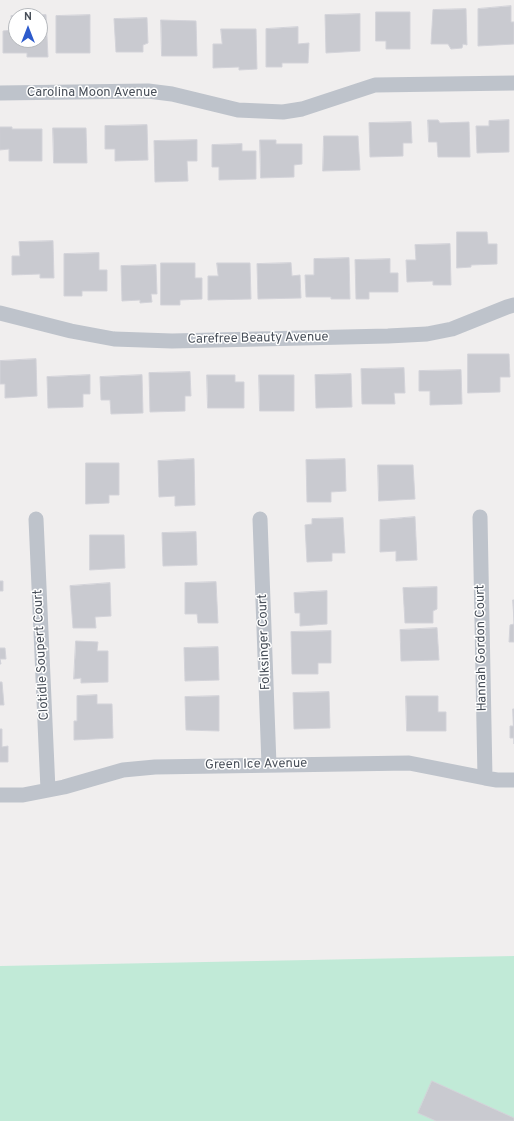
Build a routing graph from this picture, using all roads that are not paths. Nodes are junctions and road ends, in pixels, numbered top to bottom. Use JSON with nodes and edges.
{"nodes":[{"id":1,"x":514,"y":83,"type":"edge"},
{"id":2,"x":0,"y":93,"type":"edge"},
{"id":3,"x":514,"y":305,"type":"edge"},
{"id":4,"x":0,"y":313,"type":"edge"},
{"id":5,"x":480,"y":517,"type":"dead end"},
{"id":6,"x":36,"y":519,"type":"dead end"},
{"id":7,"x":260,"y":519,"type":"dead end"},
{"id":8,"x":268,"y":765,"type":"junction"},
{"id":9,"x":485,"y":778,"type":"junction"},
{"id":10,"x":514,"y":780,"type":"edge"},
{"id":11,"x":48,"y":790,"type":"junction"},
{"id":12,"x":0,"y":796,"type":"edge"}],
"edges":[{"from":1,"to":2,"type":"street","name":"Carolina Moon Avenue"},
{"from":3,"to":4,"type":"street","name":"Carefree Beauty Avenue"},
{"from":5,"to":9,"type":"street","name":"Hannah Gordon Court"},
{"from":6,"to":11,"type":"street","name":"Clotidle Soupert Court"},
{"from":7,"to":8,"type":"street","name":"Folksinger Court"},
{"from":8,"to":9,"type":"street","name":"Green Ice Avenue"},
{"from":8,"to":11,"type":"street","name":"Green Ice Avenue"},
{"from":9,"to":10,"type":"street","name":"Green Ice Avenue"},
{"from":11,"to":12,"type":"street","name":"Green Ice Avenue"}]}
